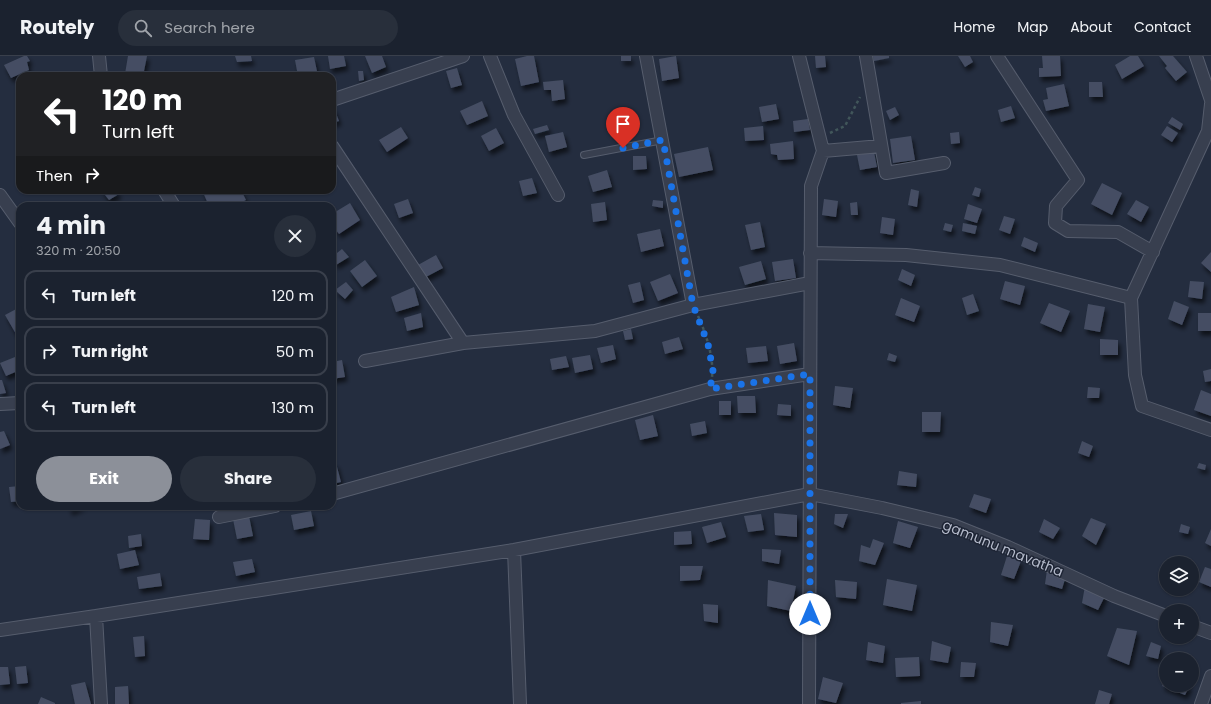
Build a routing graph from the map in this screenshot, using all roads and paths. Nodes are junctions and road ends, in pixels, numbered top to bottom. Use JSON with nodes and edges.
{"nodes":[{"id":1,"x":98,"y":56,"type":"edge"},
{"id":2,"x":463,"y":56,"type":"edge"},
{"id":3,"x":490,"y":56,"type":"edge"},
{"id":4,"x":646,"y":56,"type":"edge"},
{"id":5,"x":800,"y":56,"type":"edge"},
{"id":6,"x":866,"y":56,"type":"edge"},
{"id":7,"x":997,"y":56,"type":"edge"},
{"id":8,"x":1196,"y":56,"type":"edge"},
{"id":9,"x":100,"y":72,"type":"edge"},
{"id":10,"x":872,"y":95,"type":"junction"},
{"id":11,"x":336,"y":99,"type":"edge"},
{"id":12,"x":1211,"y":100,"type":"edge"},
{"id":13,"x":1211,"y":104,"type":"edge"},
{"id":14,"x":663,"y":140,"type":"junction"},
{"id":15,"x":881,"y":146,"type":"junction"},
{"id":16,"x":822,"y":148,"type":"junction"},
{"id":17,"x":336,"y":152,"type":"edge"},
{"id":18,"x":584,"y":155,"type":"dead end"},
{"id":19,"x":944,"y":163,"type":"dead end"},
{"id":20,"x":0,"y":195,"type":"edge"},
{"id":21,"x":558,"y":195,"type":"dead end"},
{"id":22,"x":16,"y":217,"type":"edge"},
{"id":23,"x":1153,"y":252,"type":"junction"},
{"id":24,"x":810,"y":253,"type":"junction"},
{"id":25,"x":810,"y":283,"type":"junction"},
{"id":26,"x":1131,"y":298,"type":"junction"},
{"id":27,"x":693,"y":305,"type":"junction"},
{"id":28,"x":463,"y":343,"type":"junction"},
{"id":29,"x":365,"y":361,"type":"dead end"},
{"id":30,"x":810,"y":374,"type":"junction"},
{"id":31,"x":710,"y":389,"type":"junction"},
{"id":32,"x":16,"y":403,"type":"edge"},
{"id":33,"x":0,"y":404,"type":"edge"},
{"id":34,"x":1211,"y":430,"type":"edge"},
{"id":35,"x":336,"y":493,"type":"edge"},
{"id":36,"x":810,"y":494,"type":"junction"},
{"id":37,"x":253,"y":510,"type":"edge"},
{"id":38,"x":218,"y":516,"type":"dead end"},
{"id":39,"x":514,"y":550,"type":"junction"},
{"id":40,"x":1159,"y":613,"type":"edge"},
{"id":41,"x":96,"y":616,"type":"junction"},
{"id":42,"x":1199,"y":629,"type":"edge"},
{"id":43,"x":0,"y":630,"type":"edge"},
{"id":44,"x":1211,"y":633,"type":"edge"},
{"id":45,"x":1211,"y":676,"type":"edge"},
{"id":46,"x":1208,"y":693,"type":"edge"},
{"id":47,"x":101,"y":704,"type":"edge"},
{"id":48,"x":520,"y":704,"type":"edge"},
{"id":49,"x":809,"y":704,"type":"edge"},
{"id":50,"x":1201,"y":704,"type":"edge"}],
"edges":[{"from":1,"to":9,"type":"street"},
{"from":2,"to":11,"type":"street"},
{"from":3,"to":21,"type":"street"},
{"from":4,"to":14,"type":"street"},
{"from":5,"to":16,"type":"street"},
{"from":6,"to":10,"type":"street"},
{"from":7,"to":23,"type":"street"},
{"from":8,"to":12,"type":"street"},
{"from":10,"to":15,"type":"street"},
{"from":10,"to":16,"type":"path"},
{"from":13,"to":23,"type":"street"},
{"from":14,"to":18,"type":"lane"},
{"from":14,"to":27,"type":"street"},
{"from":15,"to":16,"type":"street"},
{"from":15,"to":19,"type":"street"},
{"from":16,"to":24,"type":"street"},
{"from":17,"to":28,"type":"street"},
{"from":20,"to":22,"type":"street"},
{"from":23,"to":26,"type":"street"},
{"from":24,"to":25,"type":"street"},
{"from":24,"to":26,"type":"street"},
{"from":25,"to":27,"type":"street"},
{"from":25,"to":30,"type":"street"},
{"from":26,"to":34,"type":"street"},
{"from":27,"to":28,"type":"street"},
{"from":27,"to":31,"type":"path"},
{"from":28,"to":29,"type":"street"},
{"from":30,"to":31,"type":"street"},
{"from":30,"to":36,"type":"street"},
{"from":31,"to":35,"type":"street"},
{"from":32,"to":33,"type":"street"},
{"from":36,"to":39,"type":"street"},
{"from":36,"to":40,"type":"street","name":"gamunu mavatha"},
{"from":36,"to":49,"type":"street"},
{"from":37,"to":38,"type":"street"},
{"from":39,"to":41,"type":"street"},
{"from":39,"to":48,"type":"street"},
{"from":41,"to":43,"type":"street"},
{"from":41,"to":47,"type":"street"},
{"from":42,"to":44,"type":"street"},
{"from":45,"to":46,"type":"street"},
{"from":46,"to":50,"type":"street"}]}
